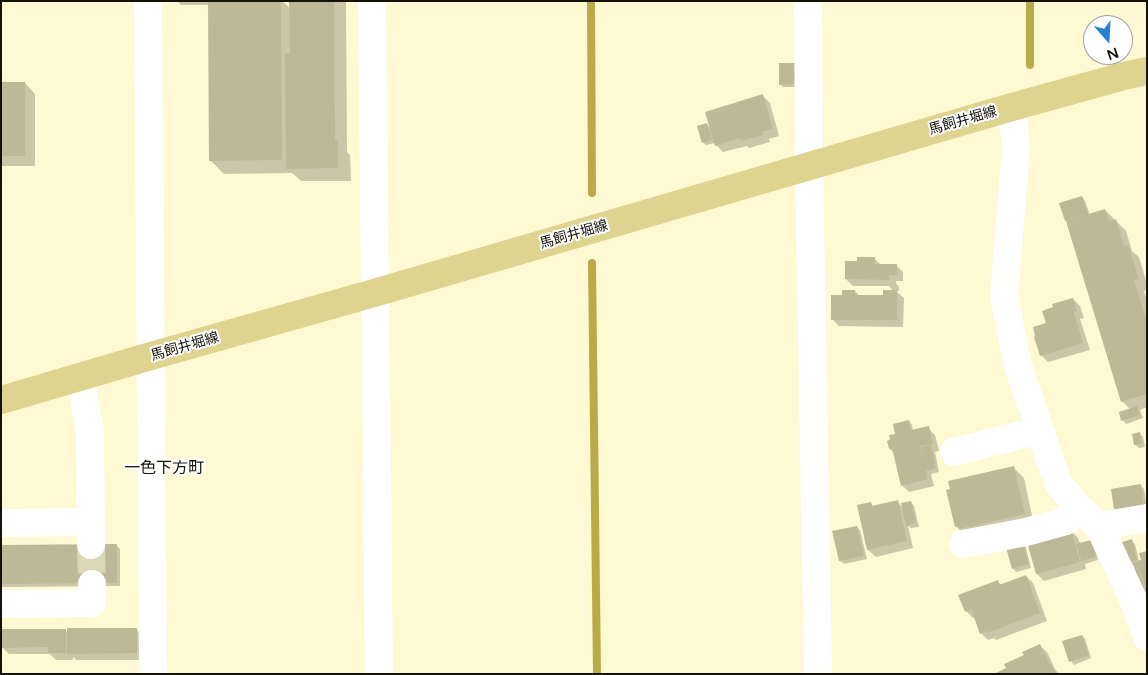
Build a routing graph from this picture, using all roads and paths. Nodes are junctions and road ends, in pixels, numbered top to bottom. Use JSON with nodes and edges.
{"nodes":[{"id":1,"x":148,"y":1,"type":"edge"},
{"id":2,"x":372,"y":1,"type":"edge"},
{"id":3,"x":808,"y":1,"type":"edge"},
{"id":4,"x":1147,"y":71,"type":"edge"},
{"id":5,"x":1012,"y":107,"type":"junction"},
{"id":6,"x":809,"y":166,"type":"junction"},
{"id":7,"x":374,"y":294,"type":"junction"},
{"id":8,"x":151,"y":356,"type":"junction"},
{"id":9,"x":80,"y":377,"type":"junction"},
{"id":10,"x":1,"y":400,"type":"edge"},
{"id":11,"x":1040,"y":430,"type":"junction"},
{"id":12,"x":954,"y":452,"type":"dead end"},
{"id":13,"x":1078,"y":507,"type":"junction"},
{"id":14,"x":1147,"y":518,"type":"edge"},
{"id":15,"x":1,"y":523,"type":"edge"},
{"id":16,"x":1099,"y":526,"type":"junction"},
{"id":17,"x":963,"y":544,"type":"dead end"},
{"id":18,"x":92,"y":584,"type":"tunnel mouth"},
{"id":19,"x":1,"y":604,"type":"edge"},
{"id":20,"x":1147,"y":637,"type":"edge"},
{"id":21,"x":153,"y":674,"type":"edge"},
{"id":22,"x":378,"y":674,"type":"edge"},
{"id":23,"x":818,"y":674,"type":"edge"}],
"edges":[{"from":1,"to":8,"type":"street"},
{"from":2,"to":7,"type":"street"},
{"from":3,"to":6,"type":"street"},
{"from":4,"to":5,"type":"main road","name":"馬飼井堀線"},
{"from":5,"to":6,"type":"main road","name":"馬飼井堀線"},
{"from":5,"to":11,"type":"street"},
{"from":6,"to":7,"type":"main road","name":"馬飼井堀線"},
{"from":6,"to":23,"type":"street"},
{"from":7,"to":8,"type":"main road","name":"馬飼井堀線"},
{"from":7,"to":22,"type":"street"},
{"from":8,"to":9,"type":"main road","name":"馬飼井堀線"},
{"from":8,"to":21,"type":"street"},
{"from":9,"to":10,"type":"main road","name":"馬飼井堀線"},
{"from":9,"to":15,"type":"street"},
{"from":11,"to":12,"type":"street"},
{"from":11,"to":13,"type":"street"},
{"from":13,"to":16,"type":"street"},
{"from":13,"to":17,"type":"street"},
{"from":14,"to":16,"type":"street"},
{"from":16,"to":20,"type":"street"},
{"from":18,"to":19,"type":"street"}]}
